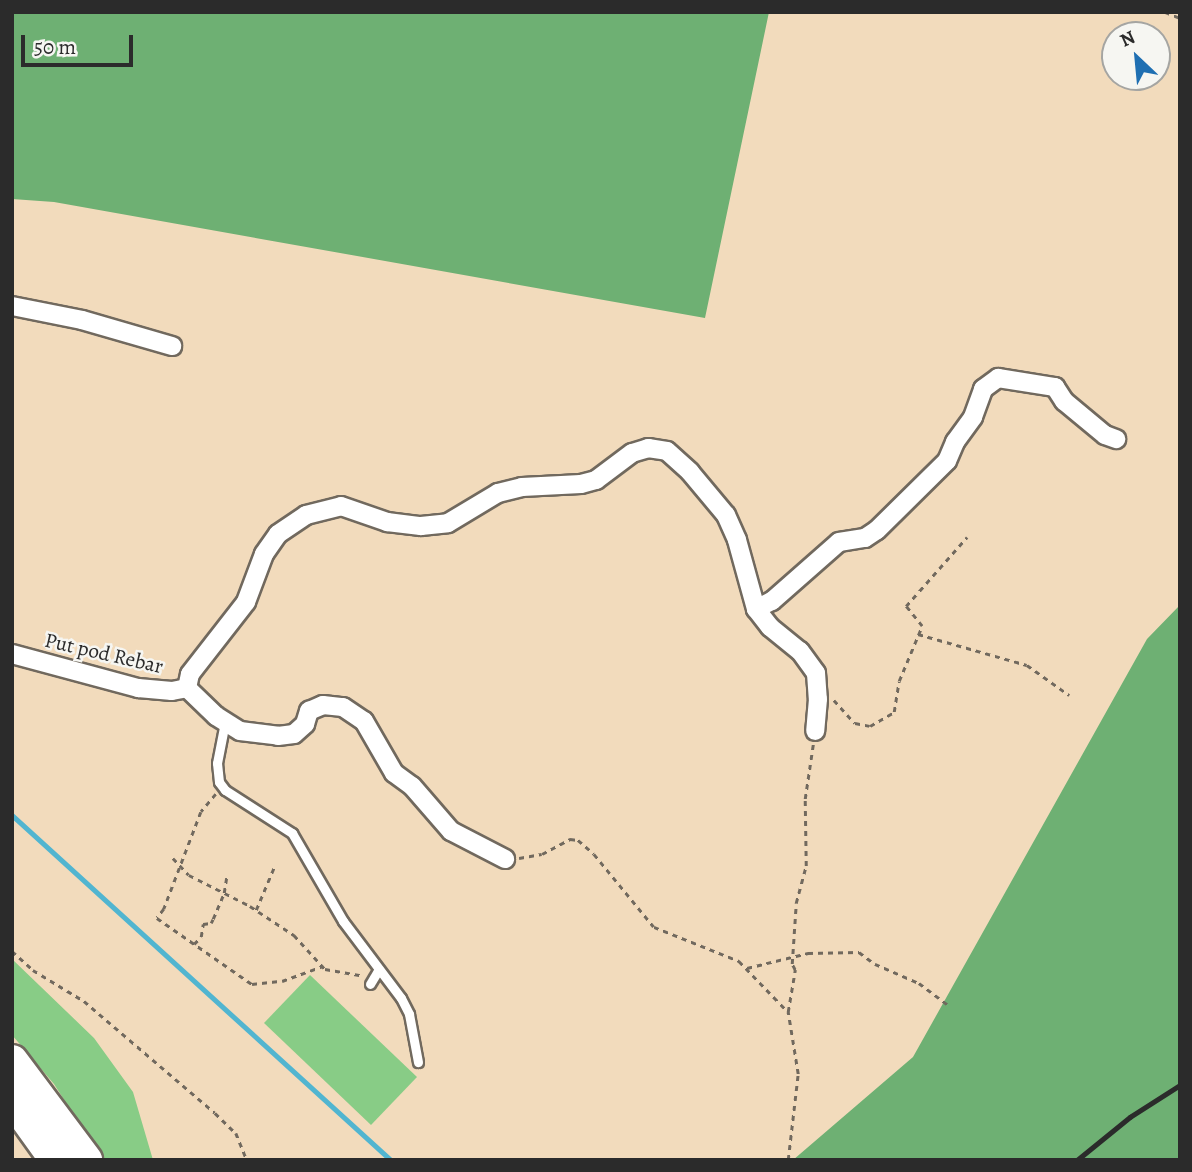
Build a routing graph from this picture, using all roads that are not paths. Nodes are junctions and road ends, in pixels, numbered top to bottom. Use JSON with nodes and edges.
{"nodes":[{"id":1,"x":12,"y":306,"type":"edge"},
{"id":2,"x":172,"y":346,"type":"dead end"},
{"id":3,"x":1116,"y":439,"type":"dead end"},
{"id":4,"x":756,"y":609,"type":"junction"},
{"id":5,"x":12,"y":654,"type":"edge"},
{"id":6,"x":187,"y":688,"type":"junction"},
{"id":7,"x":225,"y":722,"type":"junction"},
{"id":8,"x":815,"y":731,"type":"road end"},
{"id":9,"x":505,"y":859,"type":"road end"},
{"id":10,"x":379,"y":969,"type":"junction"},
{"id":11,"x":371,"y":981,"type":"road end"},
{"id":12,"x":12,"y":1044,"type":"edge"},
{"id":13,"x":12,"y":1061,"type":"edge"},
{"id":14,"x":418,"y":1062,"type":"dead end"},
{"id":15,"x":12,"y":1099,"type":"edge"},
{"id":16,"x":71,"y":1152,"type":"edge"}],
"edges":[{"from":1,"to":2,"type":"street"},
{"from":3,"to":4,"type":"street"},
{"from":4,"to":6,"type":"street","name":"Put pod Rebar"},
{"from":4,"to":8,"type":"street","name":"Put pod Rebar"},
{"from":5,"to":6,"type":"street","name":"Put pod Rebar"},
{"from":6,"to":7,"type":"street","name":"Put pod Rebar"},
{"from":7,"to":9,"type":"street","name":"Put pod Rebar"},
{"from":7,"to":10,"type":"lane"},
{"from":10,"to":11,"type":"lane"},
{"from":10,"to":14,"type":"lane"},
{"from":12,"to":16,"type":"highway"},
{"from":13,"to":16,"type":"highway"},
{"from":15,"to":16,"type":"highway"}]}
